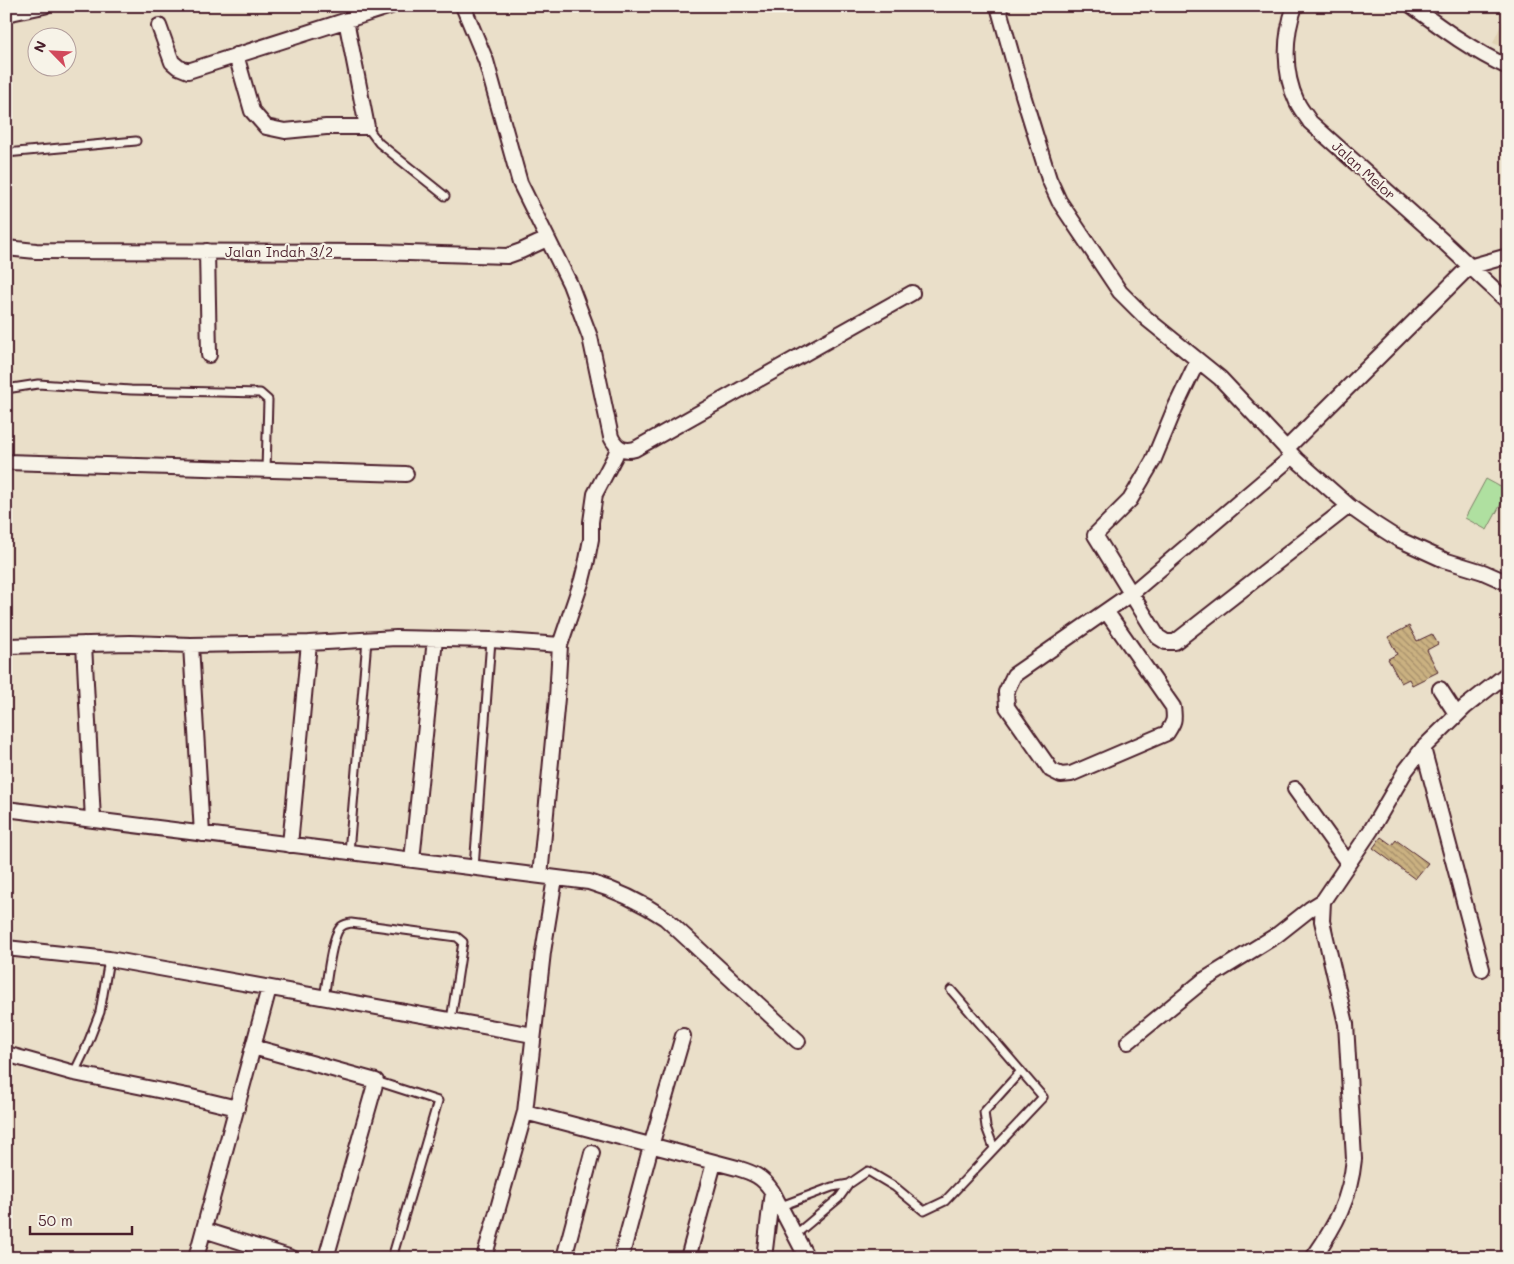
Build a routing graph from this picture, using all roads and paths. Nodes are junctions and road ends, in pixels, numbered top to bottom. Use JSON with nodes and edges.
{"nodes":[{"id":1,"x":44,"y":6,"type":"edge"},
{"id":2,"x":391,"y":6,"type":"edge"},
{"id":3,"x":463,"y":6,"type":"edge"},
{"id":4,"x":998,"y":6,"type":"edge"},
{"id":5,"x":1295,"y":6,"type":"edge"},
{"id":6,"x":1412,"y":6,"type":"edge"},
{"id":7,"x":6,"y":14,"type":"edge"},
{"id":8,"x":346,"y":20,"type":"junction"},
{"id":9,"x":159,"y":26,"type":"dead end"},
{"id":10,"x":236,"y":55,"type":"junction"},
{"id":11,"x":1508,"y":67,"type":"edge"},
{"id":12,"x":367,"y":127,"type":"junction"},
{"id":13,"x":136,"y":141,"type":"dead end"},
{"id":14,"x":6,"y":153,"type":"edge"},
{"id":15,"x":445,"y":196,"type":"dead end"},
{"id":16,"x":547,"y":239,"type":"junction"},
{"id":17,"x":6,"y":248,"type":"edge"},
{"id":18,"x":207,"y":251,"type":"junction"},
{"id":19,"x":1508,"y":256,"type":"edge"},
{"id":20,"x":1469,"y":267,"type":"junction"},
{"id":21,"x":912,"y":293,"type":"dead end"},
{"id":22,"x":1508,"y":302,"type":"edge"},
{"id":23,"x":209,"y":355,"type":"dead end"},
{"id":24,"x":1198,"y":360,"type":"junction"},
{"id":25,"x":6,"y":388,"type":"edge"},
{"id":26,"x":618,"y":448,"type":"junction"},
{"id":27,"x":1290,"y":452,"type":"junction"},
{"id":28,"x":6,"y":462,"type":"edge"},
{"id":29,"x":266,"y":470,"type":"junction"},
{"id":30,"x":406,"y":474,"type":"dead end"},
{"id":31,"x":1349,"y":506,"type":"junction"},
{"id":32,"x":1508,"y":583,"type":"edge"},
{"id":33,"x":1132,"y":593,"type":"junction"},
{"id":34,"x":1106,"y":611,"type":"junction"},
{"id":35,"x":367,"y":640,"type":"junction"},
{"id":36,"x":435,"y":640,"type":"junction"},
{"id":37,"x":491,"y":640,"type":"junction"},
{"id":38,"x":309,"y":643,"type":"junction"},
{"id":39,"x":84,"y":644,"type":"junction"},
{"id":40,"x":191,"y":645,"type":"junction"},
{"id":41,"x":560,"y":645,"type":"junction"},
{"id":42,"x":6,"y":646,"type":"edge"},
{"id":43,"x":1508,"y":673,"type":"edge"},
{"id":44,"x":1440,"y":688,"type":"dead end"},
{"id":45,"x":1457,"y":715,"type":"junction"},
{"id":46,"x":1423,"y":748,"type":"junction"},
{"id":47,"x":1295,"y":789,"type":"dead end"},
{"id":48,"x":6,"y":809,"type":"edge"},
{"id":49,"x":93,"y":820,"type":"junction"},
{"id":50,"x":202,"y":834,"type":"junction"},
{"id":51,"x":290,"y":845,"type":"junction"},
{"id":52,"x":349,"y":852,"type":"junction"},
{"id":53,"x":412,"y":860,"type":"junction"},
{"id":54,"x":1348,"y":863,"type":"junction"},
{"id":55,"x":474,"y":868,"type":"junction"},
{"id":56,"x":540,"y":876,"type":"junction"},
{"id":57,"x":555,"y":878,"type":"junction"},
{"id":58,"x":1323,"y":901,"type":"junction"},
{"id":59,"x":6,"y":948,"type":"edge"},
{"id":60,"x":109,"y":959,"type":"junction"},
{"id":61,"x":1482,"y":969,"type":"dead end"},
{"id":62,"x":269,"y":988,"type":"junction"},
{"id":63,"x":951,"y":990,"type":"dead end"},
{"id":64,"x":324,"y":998,"type":"junction"},
{"id":65,"x":451,"y":1020,"type":"junction"},
{"id":66,"x":533,"y":1035,"type":"junction"},
{"id":67,"x":683,"y":1036,"type":"dead end"},
{"id":68,"x":798,"y":1041,"type":"dead end"},
{"id":69,"x":1128,"y":1042,"type":"dead end"},
{"id":70,"x":253,"y":1047,"type":"junction"},
{"id":71,"x":6,"y":1054,"type":"edge"},
{"id":72,"x":1021,"y":1071,"type":"junction"},
{"id":73,"x":74,"y":1073,"type":"junction"},
{"id":74,"x":376,"y":1081,"type":"junction"},
{"id":75,"x":237,"y":1108,"type":"junction"},
{"id":76,"x":525,"y":1112,"type":"junction"},
{"id":77,"x":650,"y":1146,"type":"junction"},
{"id":78,"x":994,"y":1148,"type":"junction"},
{"id":79,"x":592,"y":1153,"type":"dead end"},
{"id":80,"x":714,"y":1163,"type":"junction"},
{"id":81,"x":849,"y":1184,"type":"junction"},
{"id":82,"x":772,"y":1191,"type":"junction"},
{"id":83,"x":781,"y":1206,"type":"junction"},
{"id":84,"x":204,"y":1230,"type":"junction"},
{"id":85,"x":795,"y":1234,"type":"junction"},
{"id":86,"x":268,"y":1254,"type":"edge"},
{"id":87,"x":196,"y":1258,"type":"edge"},
{"id":88,"x":292,"y":1258,"type":"edge"},
{"id":89,"x":326,"y":1258,"type":"edge"},
{"id":90,"x":392,"y":1258,"type":"edge"},
{"id":91,"x":484,"y":1258,"type":"edge"},
{"id":92,"x":564,"y":1258,"type":"edge"},
{"id":93,"x":621,"y":1258,"type":"edge"},
{"id":94,"x":688,"y":1258,"type":"edge"},
{"id":95,"x":764,"y":1258,"type":"edge"},
{"id":96,"x":807,"y":1258,"type":"edge"},
{"id":97,"x":1313,"y":1258,"type":"edge"}],
"edges":[{"from":1,"to":7,"type":"street"},
{"from":2,"to":8,"type":"street"},
{"from":3,"to":16,"type":"street"},
{"from":4,"to":24,"type":"street"},
{"from":5,"to":20,"type":"street","name":"Jalan Melor"},
{"from":6,"to":11,"type":"street"},
{"from":8,"to":10,"type":"street"},
{"from":8,"to":12,"type":"street"},
{"from":9,"to":10,"type":"street"},
{"from":10,"to":12,"type":"street"},
{"from":12,"to":15,"type":"lane"},
{"from":13,"to":14,"type":"lane"},
{"from":16,"to":18,"type":"street","name":"Jalan Indah 3/2"},
{"from":16,"to":26,"type":"street"},
{"from":17,"to":18,"type":"street","name":"Jalan Indah 3/2"},
{"from":18,"to":23,"type":"street"},
{"from":19,"to":20,"type":"street"},
{"from":20,"to":22,"type":"street","name":"Jalan Melor"},
{"from":20,"to":27,"type":"street"},
{"from":21,"to":26,"type":"street"},
{"from":24,"to":27,"type":"street"},
{"from":24,"to":33,"type":"street"},
{"from":25,"to":29,"type":"lane"},
{"from":26,"to":41,"type":"street"},
{"from":27,"to":31,"type":"street"},
{"from":27,"to":33,"type":"street"},
{"from":28,"to":29,"type":"street"},
{"from":29,"to":30,"type":"street"},
{"from":31,"to":32,"type":"street"},
{"from":31,"to":33,"type":"street"},
{"from":33,"to":34,"type":"street"},
{"from":34,"to":34,"type":"street"},
{"from":35,"to":36,"type":"street"},
{"from":35,"to":38,"type":"street"},
{"from":35,"to":52,"type":"lane"},
{"from":36,"to":37,"type":"street"},
{"from":36,"to":53,"type":"street"},
{"from":37,"to":41,"type":"street"},
{"from":37,"to":55,"type":"lane"},
{"from":38,"to":40,"type":"street"},
{"from":38,"to":51,"type":"street"},
{"from":39,"to":40,"type":"street"},
{"from":39,"to":42,"type":"street"},
{"from":39,"to":49,"type":"street"},
{"from":40,"to":50,"type":"street"},
{"from":41,"to":56,"type":"street"},
{"from":43,"to":45,"type":"street"},
{"from":44,"to":45,"type":"street"},
{"from":45,"to":46,"type":"street"},
{"from":46,"to":54,"type":"street"},
{"from":46,"to":61,"type":"street"},
{"from":47,"to":54,"type":"street"},
{"from":48,"to":49,"type":"street"},
{"from":49,"to":50,"type":"street"},
{"from":50,"to":51,"type":"street"},
{"from":51,"to":52,"type":"street"},
{"from":52,"to":53,"type":"street"},
{"from":53,"to":55,"type":"street"},
{"from":54,"to":58,"type":"street"},
{"from":55,"to":56,"type":"street"},
{"from":56,"to":57,"type":"street"},
{"from":57,"to":66,"type":"street"},
{"from":57,"to":68,"type":"street"},
{"from":58,"to":69,"type":"street"},
{"from":58,"to":97,"type":"street"},
{"from":59,"to":60,"type":"street"},
{"from":60,"to":62,"type":"street"},
{"from":60,"to":73,"type":"lane"},
{"from":62,"to":64,"type":"street"},
{"from":62,"to":70,"type":"street"},
{"from":63,"to":72,"type":"lane"},
{"from":64,"to":65,"type":"street"},
{"from":64,"to":65,"type":"lane"},
{"from":65,"to":66,"type":"street"},
{"from":66,"to":76,"type":"street"},
{"from":67,"to":77,"type":"street"},
{"from":70,"to":74,"type":"street"},
{"from":70,"to":75,"type":"street"},
{"from":71,"to":73,"type":"street"},
{"from":72,"to":78,"type":"lane"},
{"from":72,"to":78,"type":"lane"},
{"from":73,"to":75,"type":"street"},
{"from":74,"to":89,"type":"street"},
{"from":74,"to":90,"type":"lane"},
{"from":75,"to":84,"type":"street"},
{"from":76,"to":77,"type":"street"},
{"from":76,"to":91,"type":"street"},
{"from":77,"to":80,"type":"street"},
{"from":77,"to":93,"type":"street"},
{"from":78,"to":81,"type":"lane"},
{"from":79,"to":92,"type":"street"},
{"from":80,"to":82,"type":"street"},
{"from":80,"to":94,"type":"street"},
{"from":81,"to":83,"type":"lane"},
{"from":81,"to":85,"type":"lane"},
{"from":82,"to":83,"type":"street"},
{"from":82,"to":95,"type":"street"},
{"from":83,"to":85,"type":"street"},
{"from":84,"to":86,"type":"street"},
{"from":84,"to":87,"type":"street"},
{"from":85,"to":96,"type":"street"},
{"from":86,"to":88,"type":"street"}]}
